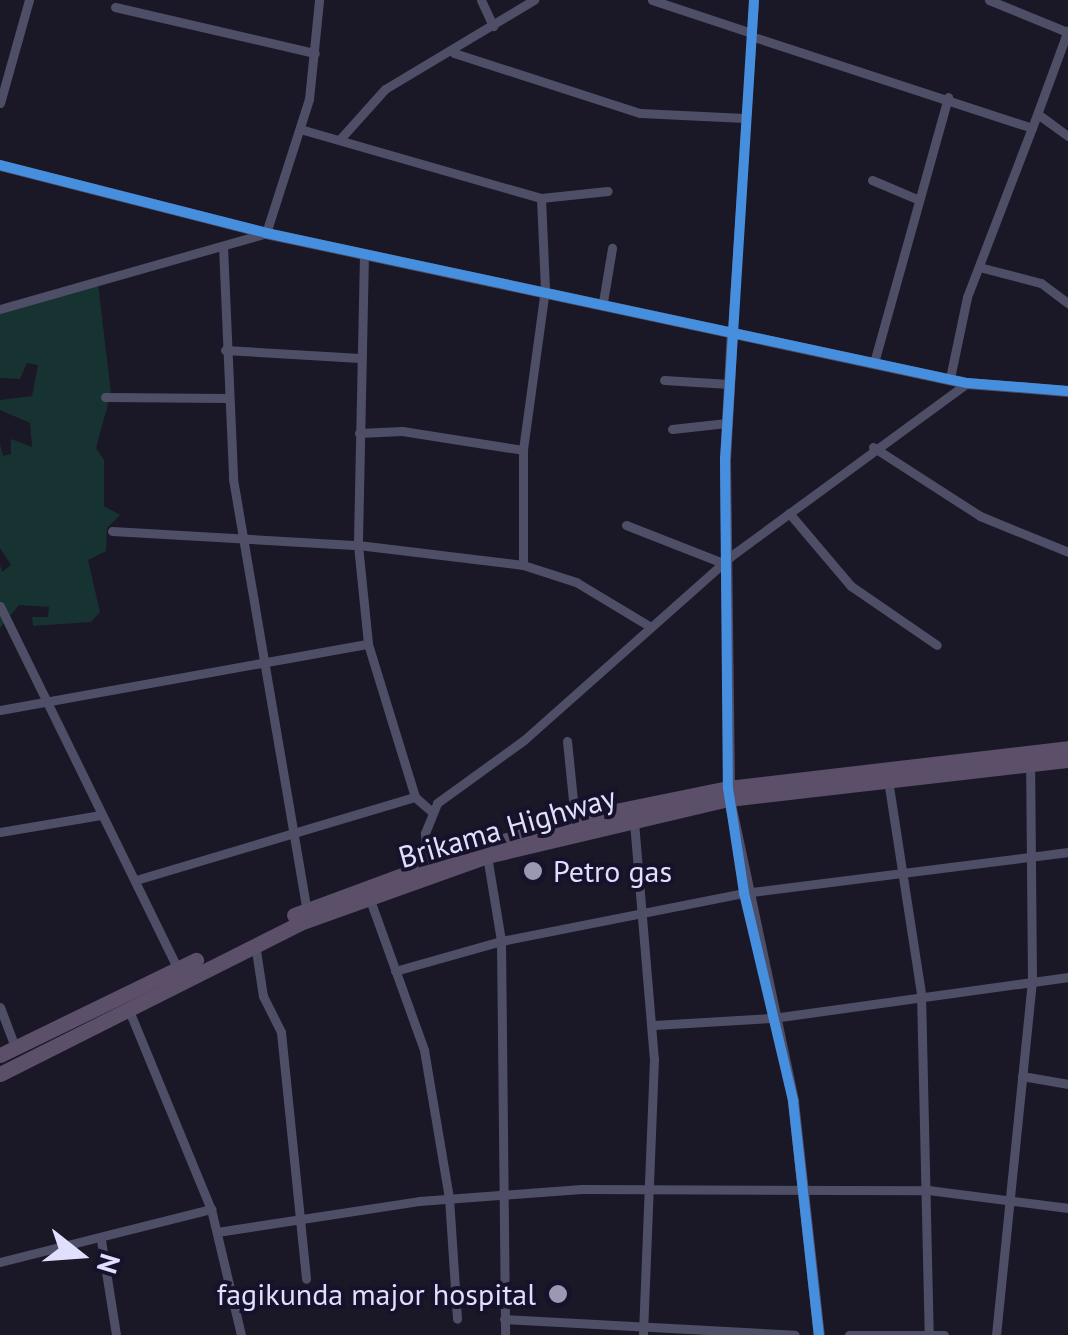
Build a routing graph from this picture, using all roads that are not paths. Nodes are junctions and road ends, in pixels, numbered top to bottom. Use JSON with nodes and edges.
{"nodes":[{"id":1,"x":30,"y":0,"type":"edge"},
{"id":2,"x":171,"y":0,"type":"edge"},
{"id":3,"x":319,"y":0,"type":"edge"},
{"id":4,"x":481,"y":0,"type":"edge"},
{"id":5,"x":534,"y":0,"type":"edge"},
{"id":6,"x":652,"y":0,"type":"edge"},
{"id":7,"x":754,"y":0,"type":"edge"},
{"id":8,"x":988,"y":0,"type":"edge"},
{"id":9,"x":115,"y":7,"type":"dead end"},
{"id":10,"x":167,"y":14,"type":"junction"},
{"id":11,"x":493,"y":26,"type":"junction"},
{"id":12,"x":1067,"y":31,"type":"edge"},
{"id":13,"x":755,"y":36,"type":"junction"},
{"id":14,"x":315,"y":53,"type":"junction"},
{"id":15,"x":454,"y":53,"type":"junction"},
{"id":16,"x":948,"y":97,"type":"junction"},
{"id":17,"x":0,"y":104,"type":"edge"},
{"id":18,"x":1039,"y":116,"type":"junction"},
{"id":19,"x":745,"y":118,"type":"junction"},
{"id":20,"x":1032,"y":128,"type":"junction"},
{"id":21,"x":300,"y":130,"type":"junction"},
{"id":22,"x":1068,"y":136,"type":"edge"},
{"id":23,"x":341,"y":138,"type":"junction"},
{"id":24,"x":0,"y":165,"type":"edge"},
{"id":25,"x":872,"y":180,"type":"dead end"},
{"id":26,"x":608,"y":192,"type":"dead end"},
{"id":27,"x":541,"y":198,"type":"junction"},
{"id":28,"x":917,"y":199,"type":"junction"},
{"id":29,"x":266,"y":233,"type":"junction"},
{"id":30,"x":223,"y":246,"type":"junction"},
{"id":31,"x":612,"y":248,"type":"dead end"},
{"id":32,"x":364,"y":254,"type":"junction"},
{"id":33,"x":979,"y":267,"type":"junction"},
{"id":34,"x":545,"y":289,"type":"junction"},
{"id":35,"x":602,"y":302,"type":"junction"},
{"id":36,"x":1068,"y":303,"type":"edge"},
{"id":37,"x":0,"y":309,"type":"edge"},
{"id":38,"x":732,"y":330,"type":"junction"},
{"id":39,"x":225,"y":350,"type":"junction"},
{"id":40,"x":360,"y":358,"type":"junction"},
{"id":41,"x":875,"y":359,"type":"junction"},
{"id":42,"x":950,"y":378,"type":"junction"},
{"id":43,"x":664,"y":380,"type":"dead end"},
{"id":44,"x":968,"y":383,"type":"junction"},
{"id":45,"x":729,"y":384,"type":"junction"},
{"id":46,"x":1068,"y":391,"type":"edge"},
{"id":47,"x":105,"y":397,"type":"dead end"},
{"id":48,"x":226,"y":398,"type":"junction"},
{"id":49,"x":727,"y":423,"type":"junction"},
{"id":50,"x":672,"y":428,"type":"dead end"},
{"id":51,"x":358,"y":433,"type":"junction"},
{"id":52,"x":874,"y":447,"type":"junction"},
{"id":53,"x":523,"y":450,"type":"junction"},
{"id":54,"x":789,"y":513,"type":"junction"},
{"id":55,"x":626,"y":525,"type":"dead end"},
{"id":56,"x":112,"y":532,"type":"dead end"},
{"id":57,"x":242,"y":539,"type":"junction"},
{"id":58,"x":358,"y":545,"type":"junction"},
{"id":59,"x":1068,"y":552,"type":"edge"},
{"id":60,"x":727,"y":559,"type":"junction"},
{"id":61,"x":523,"y":565,"type":"junction"},
{"id":62,"x":0,"y":606,"type":"edge"},
{"id":63,"x":651,"y":627,"type":"junction"},
{"id":64,"x":368,"y":644,"type":"junction"},
{"id":65,"x":936,"y":645,"type":"dead end"},
{"id":66,"x":260,"y":662,"type":"junction"},
{"id":67,"x":43,"y":700,"type":"junction"},
{"id":68,"x":0,"y":710,"type":"edge"},
{"id":69,"x":566,"y":741,"type":"dead end"},
{"id":70,"x":1068,"y":748,"type":"edge"},
{"id":71,"x":1068,"y":760,"type":"edge"},
{"id":72,"x":1030,"y":764,"type":"junction"},
{"id":73,"x":888,"y":780,"type":"junction"},
{"id":74,"x":728,"y":794,"type":"junction"},
{"id":75,"x":416,"y":796,"type":"junction"},
{"id":76,"x":431,"y":812,"type":"junction"},
{"id":77,"x":100,"y":815,"type":"junction"},
{"id":78,"x":634,"y":819,"type":"junction"},
{"id":79,"x":575,"y":820,"type":"junction"},
{"id":80,"x":0,"y":832,"type":"edge"},
{"id":81,"x":290,"y":835,"type":"junction"},
{"id":82,"x":1068,"y":852,"type":"edge"},
{"id":83,"x":487,"y":856,"type":"junction"},
{"id":84,"x":1029,"y":856,"type":"junction"},
{"id":85,"x":428,"y":869,"type":"junction"},
{"id":86,"x":903,"y":872,"type":"junction"},
{"id":87,"x":136,"y":880,"type":"junction"},
{"id":88,"x":744,"y":893,"type":"junction"},
{"id":89,"x":369,"y":897,"type":"junction"},
{"id":90,"x":307,"y":910,"type":"junction"},
{"id":91,"x":642,"y":913,"type":"junction"},
{"id":92,"x":500,"y":941,"type":"junction"},
{"id":93,"x":255,"y":944,"type":"junction"},
{"id":94,"x":178,"y":969,"type":"junction"},
{"id":95,"x":395,"y":972,"type":"junction"},
{"id":96,"x":1068,"y":978,"type":"edge"},
{"id":97,"x":1032,"y":980,"type":"junction"},
{"id":98,"x":921,"y":993,"type":"junction"},
{"id":99,"x":127,"y":1006,"type":"junction"},
{"id":100,"x":0,"y":1007,"type":"edge"},
{"id":101,"x":774,"y":1018,"type":"junction"},
{"id":102,"x":86,"y":1022,"type":"junction"},
{"id":103,"x":654,"y":1026,"type":"junction"},
{"id":104,"x":8,"y":1051,"type":"edge"},
{"id":105,"x":0,"y":1074,"type":"edge"},
{"id":106,"x":1022,"y":1076,"type":"junction"},
{"id":107,"x":1068,"y":1084,"type":"edge"},
{"id":108,"x":652,"y":1187,"type":"junction"},
{"id":109,"x":803,"y":1189,"type":"junction"},
{"id":110,"x":928,"y":1190,"type":"junction"},
{"id":111,"x":504,"y":1192,"type":"junction"},
{"id":112,"x":1014,"y":1196,"type":"junction"},
{"id":113,"x":449,"y":1198,"type":"junction"},
{"id":114,"x":1068,"y":1208,"type":"edge"},
{"id":115,"x":211,"y":1209,"type":"junction"},
{"id":116,"x":298,"y":1217,"type":"junction"},
{"id":117,"x":217,"y":1232,"type":"junction"},
{"id":118,"x":101,"y":1240,"type":"junction"},
{"id":119,"x":0,"y":1262,"type":"edge"},
{"id":120,"x":306,"y":1279,"type":"dead end"},
{"id":121,"x":457,"y":1319,"type":"dead end"},
{"id":122,"x":504,"y":1319,"type":"junction"},
{"id":123,"x":644,"y":1322,"type":"junction"},
{"id":124,"x":929,"y":1334,"type":"edge"},
{"id":125,"x":116,"y":1335,"type":"edge"},
{"id":126,"x":241,"y":1335,"type":"edge"},
{"id":127,"x":505,"y":1335,"type":"edge"},
{"id":128,"x":643,"y":1335,"type":"edge"},
{"id":129,"x":796,"y":1335,"type":"edge"},
{"id":130,"x":819,"y":1335,"type":"edge"},
{"id":131,"x":849,"y":1335,"type":"edge"},
{"id":132,"x":944,"y":1335,"type":"edge"},
{"id":133,"x":996,"y":1335,"type":"edge"}],
"edges":[{"from":1,"to":17,"type":"street"},
{"from":2,"to":10,"type":"street"},
{"from":3,"to":14,"type":"street"},
{"from":4,"to":11,"type":"street"},
{"from":5,"to":11,"type":"street"},
{"from":6,"to":13,"type":"street"},
{"from":7,"to":13,"type":"street"},
{"from":8,"to":12,"type":"street"},
{"from":9,"to":10,"type":"street"},
{"from":10,"to":14,"type":"street"},
{"from":11,"to":15,"type":"street"},
{"from":12,"to":18,"type":"street"},
{"from":13,"to":16,"type":"street"},
{"from":13,"to":19,"type":"street"},
{"from":14,"to":21,"type":"street"},
{"from":15,"to":19,"type":"street"},
{"from":15,"to":23,"type":"street"},
{"from":16,"to":20,"type":"street"},
{"from":16,"to":28,"type":"street"},
{"from":18,"to":20,"type":"street"},
{"from":18,"to":22,"type":"street"},
{"from":19,"to":38,"type":"street"},
{"from":20,"to":33,"type":"street"},
{"from":21,"to":23,"type":"street"},
{"from":21,"to":29,"type":"street"},
{"from":23,"to":27,"type":"street"},
{"from":24,"to":29,"type":"street"},
{"from":25,"to":28,"type":"street"},
{"from":26,"to":27,"type":"street"},
{"from":27,"to":34,"type":"street"},
{"from":28,"to":41,"type":"street"},
{"from":29,"to":30,"type":"street"},
{"from":29,"to":32,"type":"street"},
{"from":30,"to":37,"type":"street"},
{"from":30,"to":39,"type":"street"},
{"from":31,"to":35,"type":"street"},
{"from":32,"to":34,"type":"street"},
{"from":32,"to":40,"type":"street"},
{"from":33,"to":36,"type":"street"},
{"from":33,"to":42,"type":"street"},
{"from":34,"to":35,"type":"street"},
{"from":34,"to":53,"type":"street"},
{"from":35,"to":38,"type":"street"},
{"from":38,"to":41,"type":"street"},
{"from":38,"to":45,"type":"street"},
{"from":39,"to":40,"type":"street"},
{"from":39,"to":48,"type":"street"},
{"from":40,"to":51,"type":"street"},
{"from":41,"to":42,"type":"street"},
{"from":42,"to":44,"type":"street"},
{"from":43,"to":45,"type":"street"},
{"from":44,"to":46,"type":"street"},
{"from":44,"to":52,"type":"street"},
{"from":45,"to":49,"type":"street"},
{"from":47,"to":48,"type":"street"},
{"from":48,"to":57,"type":"street"},
{"from":49,"to":50,"type":"street"},
{"from":49,"to":60,"type":"street"},
{"from":51,"to":53,"type":"street"},
{"from":51,"to":58,"type":"street"},
{"from":52,"to":54,"type":"street"},
{"from":52,"to":59,"type":"street"},
{"from":53,"to":61,"type":"street"},
{"from":54,"to":60,"type":"street"},
{"from":54,"to":65,"type":"street"},
{"from":55,"to":60,"type":"street"},
{"from":56,"to":57,"type":"street"},
{"from":57,"to":58,"type":"street"},
{"from":57,"to":66,"type":"street"},
{"from":58,"to":61,"type":"street"},
{"from":58,"to":64,"type":"street"},
{"from":60,"to":63,"type":"street"},
{"from":60,"to":74,"type":"street"},
{"from":61,"to":63,"type":"street"},
{"from":62,"to":67,"type":"street"},
{"from":63,"to":76,"type":"street"},
{"from":64,"to":66,"type":"street"},
{"from":64,"to":75,"type":"street"},
{"from":66,"to":67,"type":"street"},
{"from":66,"to":81,"type":"street"},
{"from":67,"to":68,"type":"street"},
{"from":67,"to":77,"type":"street"},
{"from":69,"to":79,"type":"street"},
{"from":70,"to":74,"type":"highway","name":"Brikama Highway"},
{"from":71,"to":72,"type":"highway","name":"Brikama Highway"},
{"from":72,"to":73,"type":"highway","name":"Brikama Highway"},
{"from":72,"to":84,"type":"street"},
{"from":73,"to":74,"type":"highway","name":"Brikama Highway"},
{"from":73,"to":86,"type":"street"},
{"from":74,"to":78,"type":"highway","name":"Brikama Highway"},
{"from":74,"to":79,"type":"highway","name":"Brikama Highway"},
{"from":74,"to":88,"type":"street"},
{"from":75,"to":76,"type":"street"},
{"from":75,"to":81,"type":"street"},
{"from":76,"to":85,"type":"street"},
{"from":77,"to":80,"type":"street"},
{"from":77,"to":87,"type":"street"},
{"from":78,"to":83,"type":"highway","name":"Brikama Highway"},
{"from":78,"to":91,"type":"street"},
{"from":79,"to":85,"type":"highway","name":"Brikama Highway"},
{"from":81,"to":87,"type":"street"},
{"from":81,"to":90,"type":"street"},
{"from":82,"to":84,"type":"street"},
{"from":83,"to":85,"type":"highway","name":"Brikama Highway"},
{"from":83,"to":92,"type":"street"},
{"from":84,"to":86,"type":"street"},
{"from":84,"to":97,"type":"street"},
{"from":85,"to":89,"type":"highway","name":"Brikama Highway"},
{"from":85,"to":90,"type":"highway","name":"Brikama Highway"},
{"from":86,"to":88,"type":"street"},
{"from":86,"to":98,"type":"street"},
{"from":87,"to":94,"type":"street"},
{"from":88,"to":91,"type":"street"},
{"from":88,"to":101,"type":"street"},
{"from":89,"to":93,"type":"highway","name":"Brikama Highway"},
{"from":89,"to":95,"type":"street"},
{"from":90,"to":94,"type":"highway","name":"Brikama Highway"},
{"from":91,"to":92,"type":"street"},
{"from":91,"to":103,"type":"street"},
{"from":92,"to":95,"type":"street"},
{"from":92,"to":111,"type":"street"},
{"from":93,"to":99,"type":"highway","name":"Brikama Highway"},
{"from":93,"to":116,"type":"street"},
{"from":94,"to":102,"type":"highway","name":"Brikama Highway"},
{"from":95,"to":113,"type":"street"},
{"from":96,"to":97,"type":"street"},
{"from":97,"to":98,"type":"street"},
{"from":97,"to":106,"type":"street"},
{"from":98,"to":101,"type":"street"},
{"from":98,"to":110,"type":"street"},
{"from":99,"to":102,"type":"highway","name":"Brikama Highway"},
{"from":99,"to":115,"type":"street"},
{"from":100,"to":104,"type":"street"},
{"from":101,"to":103,"type":"street"},
{"from":101,"to":109,"type":"street"},
{"from":102,"to":104,"type":"highway","name":"Brikama Highway"},
{"from":102,"to":105,"type":"highway","name":"Brikama Highway"},
{"from":103,"to":108,"type":"street"},
{"from":106,"to":107,"type":"street"},
{"from":106,"to":112,"type":"street"},
{"from":108,"to":109,"type":"street"},
{"from":108,"to":111,"type":"street"},
{"from":108,"to":123,"type":"street"},
{"from":109,"to":110,"type":"street"},
{"from":109,"to":130,"type":"street"},
{"from":110,"to":112,"type":"street"},
{"from":110,"to":124,"type":"street"},
{"from":111,"to":113,"type":"street"},
{"from":111,"to":122,"type":"street"},
{"from":112,"to":114,"type":"street"},
{"from":112,"to":133,"type":"street"},
{"from":113,"to":116,"type":"street"},
{"from":113,"to":121,"type":"street"},
{"from":115,"to":117,"type":"street"},
{"from":115,"to":118,"type":"street"},
{"from":116,"to":117,"type":"street"},
{"from":116,"to":120,"type":"street"},
{"from":117,"to":126,"type":"street"},
{"from":118,"to":119,"type":"street"},
{"from":118,"to":125,"type":"street"},
{"from":122,"to":123,"type":"street"},
{"from":122,"to":127,"type":"street"},
{"from":123,"to":128,"type":"street"},
{"from":123,"to":129,"type":"street"},
{"from":124,"to":131,"type":"street"},
{"from":124,"to":132,"type":"street"}]}
